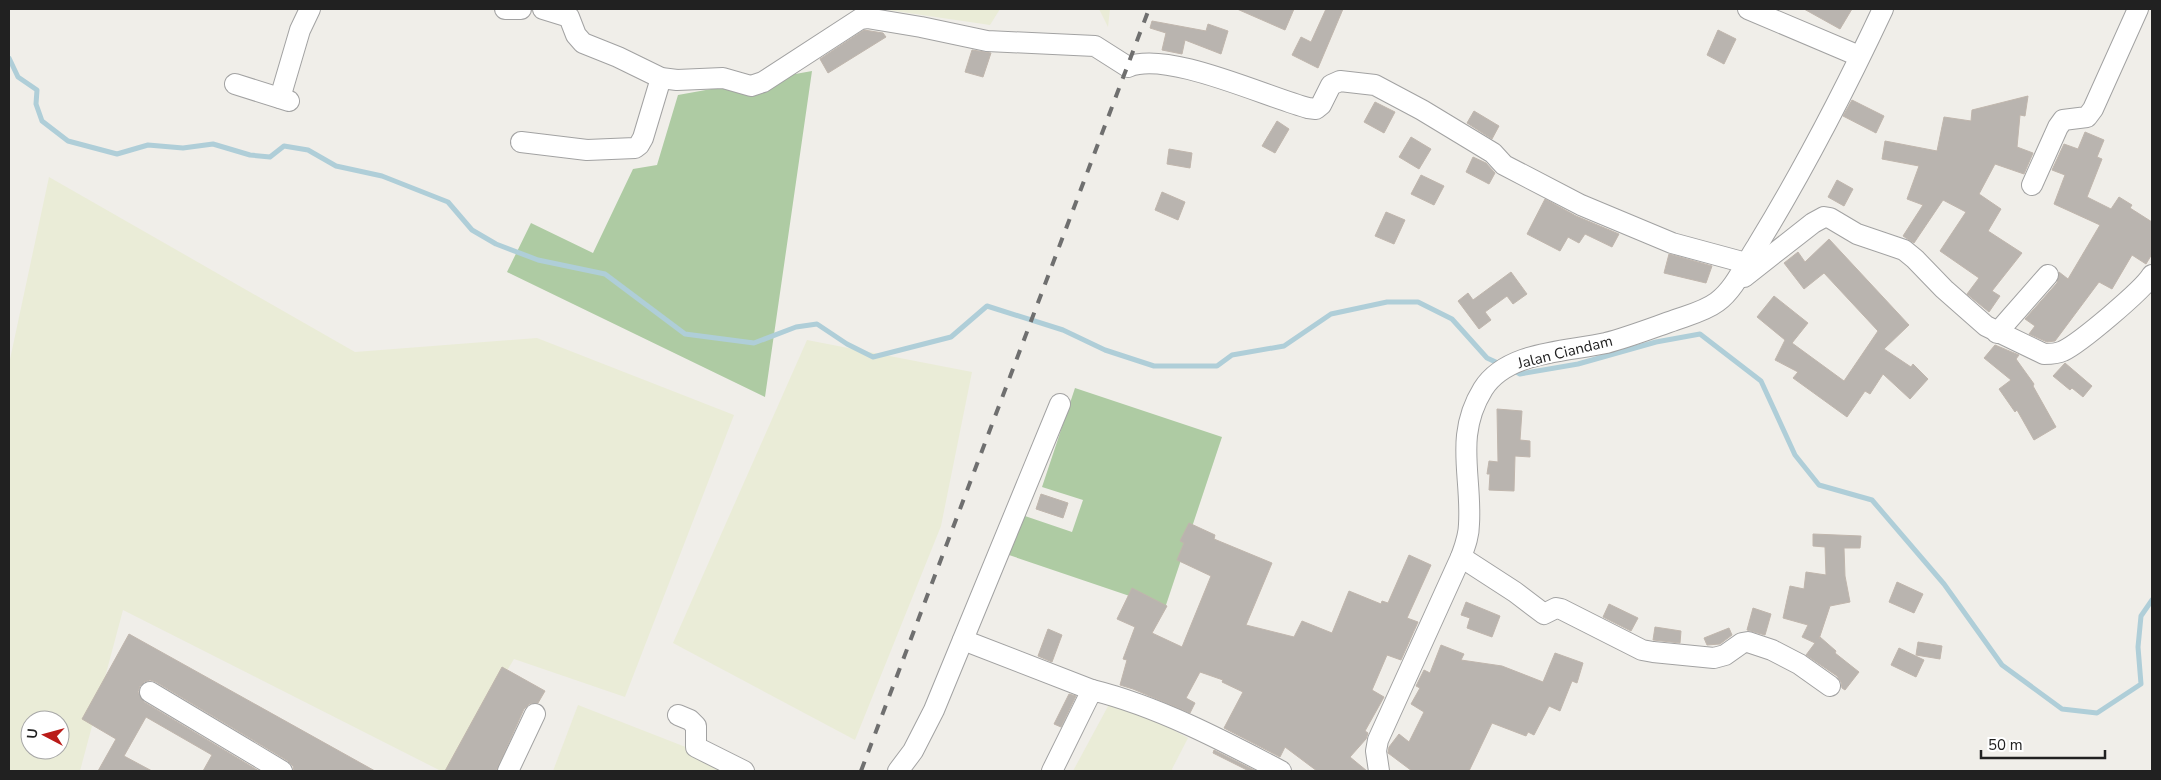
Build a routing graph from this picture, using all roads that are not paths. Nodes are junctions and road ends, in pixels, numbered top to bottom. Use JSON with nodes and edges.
{"nodes":[{"id":1,"x":310,"y":9,"type":"edge"},
{"id":2,"x":505,"y":9,"type":"edge"},
{"id":3,"x":521,"y":9,"type":"edge"},
{"id":4,"x":543,"y":9,"type":"edge"},
{"id":5,"x":1748,"y":9,"type":"edge"},
{"id":6,"x":1883,"y":9,"type":"edge"},
{"id":7,"x":2138,"y":9,"type":"edge"},
{"id":8,"x":1859,"y":56,"type":"junction"},
{"id":9,"x":661,"y":78,"type":"junction"},
{"id":10,"x":235,"y":84,"type":"dead end"},
{"id":11,"x":520,"y":142,"type":"dead end"},
{"id":12,"x":2032,"y":185,"type":"dead end"},
{"id":13,"x":1746,"y":263,"type":"junction"},
{"id":14,"x":2048,"y":275,"type":"dead end"},
{"id":15,"x":2152,"y":275,"type":"edge"},
{"id":16,"x":1725,"y":293,"type":"junction"},
{"id":17,"x":1997,"y":333,"type":"junction"},
{"id":18,"x":1060,"y":404,"type":"dead end"},
{"id":19,"x":1461,"y":557,"type":"junction"},
{"id":20,"x":963,"y":640,"type":"junction"},
{"id":21,"x":1830,"y":686,"type":"dead end"},
{"id":22,"x":1092,"y":690,"type":"junction"},
{"id":23,"x":150,"y":692,"type":"dead end"},
{"id":24,"x":535,"y":714,"type":"dead end"},
{"id":25,"x":678,"y":715,"type":"dead end"},
{"id":26,"x":282,"y":771,"type":"edge"},
{"id":27,"x":508,"y":771,"type":"edge"},
{"id":28,"x":744,"y":771,"type":"edge"},
{"id":29,"x":898,"y":771,"type":"edge"},
{"id":30,"x":1052,"y":771,"type":"edge"},
{"id":31,"x":1280,"y":771,"type":"edge"},
{"id":32,"x":1379,"y":771,"type":"edge"}],
"edges":[{"from":1,"to":10,"type":"street"},
{"from":2,"to":3,"type":"street"},
{"from":4,"to":9,"type":"street"},
{"from":5,"to":8,"type":"street"},
{"from":6,"to":8,"type":"street","name":"Jalan Ciandam"},
{"from":7,"to":12,"type":"street"},
{"from":8,"to":13,"type":"street","name":"Jalan Ciandam"},
{"from":9,"to":11,"type":"street"},
{"from":9,"to":13,"type":"street"},
{"from":13,"to":16,"type":"street","name":"Jalan Ciandam"},
{"from":14,"to":17,"type":"street"},
{"from":15,"to":17,"type":"street"},
{"from":16,"to":17,"type":"street"},
{"from":16,"to":19,"type":"street","name":"Jalan Ciandam"},
{"from":18,"to":20,"type":"street"},
{"from":19,"to":21,"type":"street"},
{"from":19,"to":32,"type":"street","name":"Jalan Ciandam"},
{"from":20,"to":22,"type":"street"},
{"from":20,"to":29,"type":"street"},
{"from":22,"to":30,"type":"street"},
{"from":22,"to":31,"type":"street"},
{"from":23,"to":26,"type":"street"},
{"from":24,"to":27,"type":"street"},
{"from":25,"to":28,"type":"street"}]}
